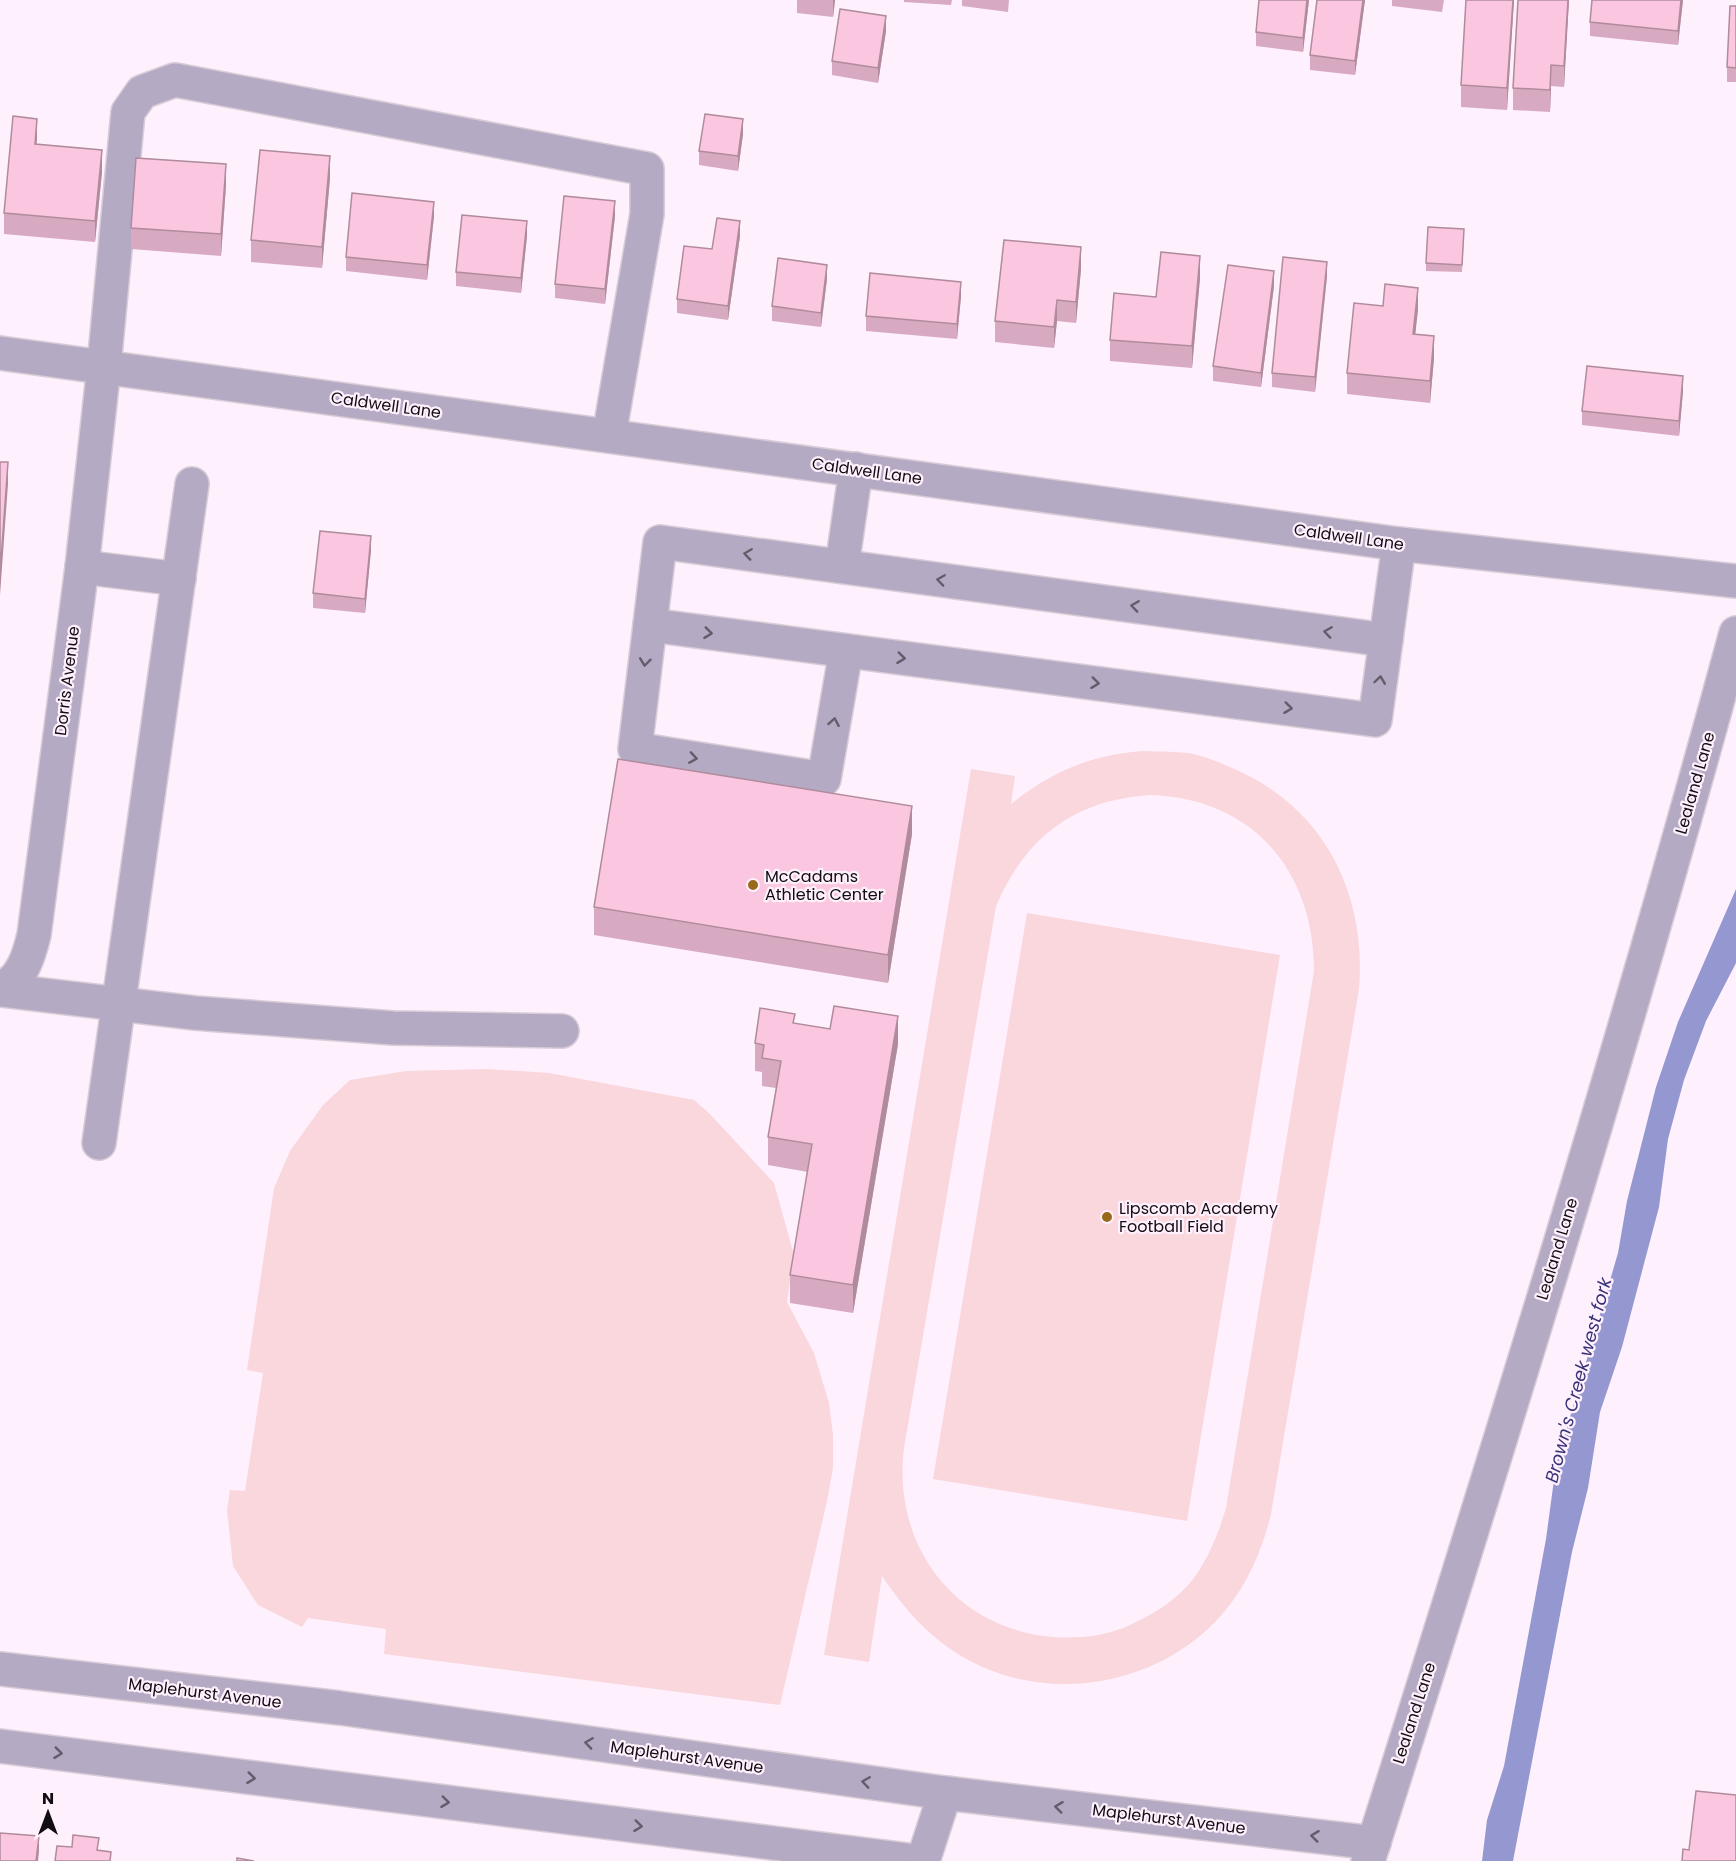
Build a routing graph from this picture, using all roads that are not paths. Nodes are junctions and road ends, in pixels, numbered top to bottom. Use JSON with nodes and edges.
{"nodes":[{"id":1,"x":0,"y":353,"type":"edge"},
{"id":2,"x":104,"y":366,"type":"junction"},
{"id":3,"x":609,"y":436,"type":"junction"},
{"id":4,"x":856,"y":469,"type":"junction"},
{"id":5,"x":192,"y":484,"type":"dead end"},
{"id":6,"x":1399,"y":544,"type":"junction"},
{"id":7,"x":842,"y":566,"type":"junction"},
{"id":8,"x":82,"y":567,"type":"junction"},
{"id":9,"x":179,"y":579,"type":"junction"},
{"id":10,"x":1736,"y":581,"type":"edge"},
{"id":11,"x":650,"y":625,"type":"junction"},
{"id":12,"x":1736,"y":633,"type":"edge"},
{"id":13,"x":1386,"y":640,"type":"junction"},
{"id":14,"x":846,"y":651,"type":"junction"},
{"id":15,"x":2,"y":988,"type":"edge"},
{"id":16,"x":119,"y":1005,"type":"junction"},
{"id":17,"x":562,"y":1031,"type":"dead end"},
{"id":18,"x":99,"y":1143,"type":"dead end"},
{"id":19,"x":0,"y":1669,"type":"edge"},
{"id":20,"x":0,"y":1746,"type":"edge"},
{"id":21,"x":945,"y":1794,"type":"junction"},
{"id":22,"x":1371,"y":1852,"type":"edge"},
{"id":23,"x":916,"y":1861,"type":"edge"},
{"id":24,"x":923,"y":1861,"type":"edge"}],
"edges":[{"from":1,"to":2,"type":"street","name":"Caldwell Lane"},
{"from":2,"to":3,"type":"street","name":"Caldwell Lane"},
{"from":2,"to":3,"type":"street","name":"Dorris Avenue"},
{"from":2,"to":8,"type":"street","name":"Dorris Avenue"},
{"from":3,"to":4,"type":"street","name":"Caldwell Lane"},
{"from":4,"to":6,"type":"street","name":"Caldwell Lane"},
{"from":4,"to":7,"type":"street"},
{"from":5,"to":9,"type":"street"},
{"from":6,"to":10,"type":"street","name":"Caldwell Lane"},
{"from":6,"to":13,"type":"street"},
{"from":7,"to":11,"type":"street","one_way":true},
{"from":13,"to":7,"type":"street","one_way":true},
{"from":8,"to":9,"type":"street"},
{"from":8,"to":15,"type":"street","name":"Dorris Avenue"},
{"from":9,"to":16,"type":"street"},
{"from":11,"to":14,"type":"street","one_way":true},
{"from":11,"to":14,"type":"street","one_way":true},
{"from":12,"to":22,"type":"street","name":"Lealand Lane"},
{"from":14,"to":13,"type":"street","one_way":true},
{"from":15,"to":16,"type":"street"},
{"from":16,"to":17,"type":"street"},
{"from":16,"to":18,"type":"street"},
{"from":21,"to":19,"type":"street","name":"Maplehurst Avenue","one_way":true},
{"from":20,"to":23,"type":"street","one_way":true},
{"from":22,"to":21,"type":"street","name":"Maplehurst Avenue","one_way":true},
{"from":21,"to":24,"type":"street"}]}
